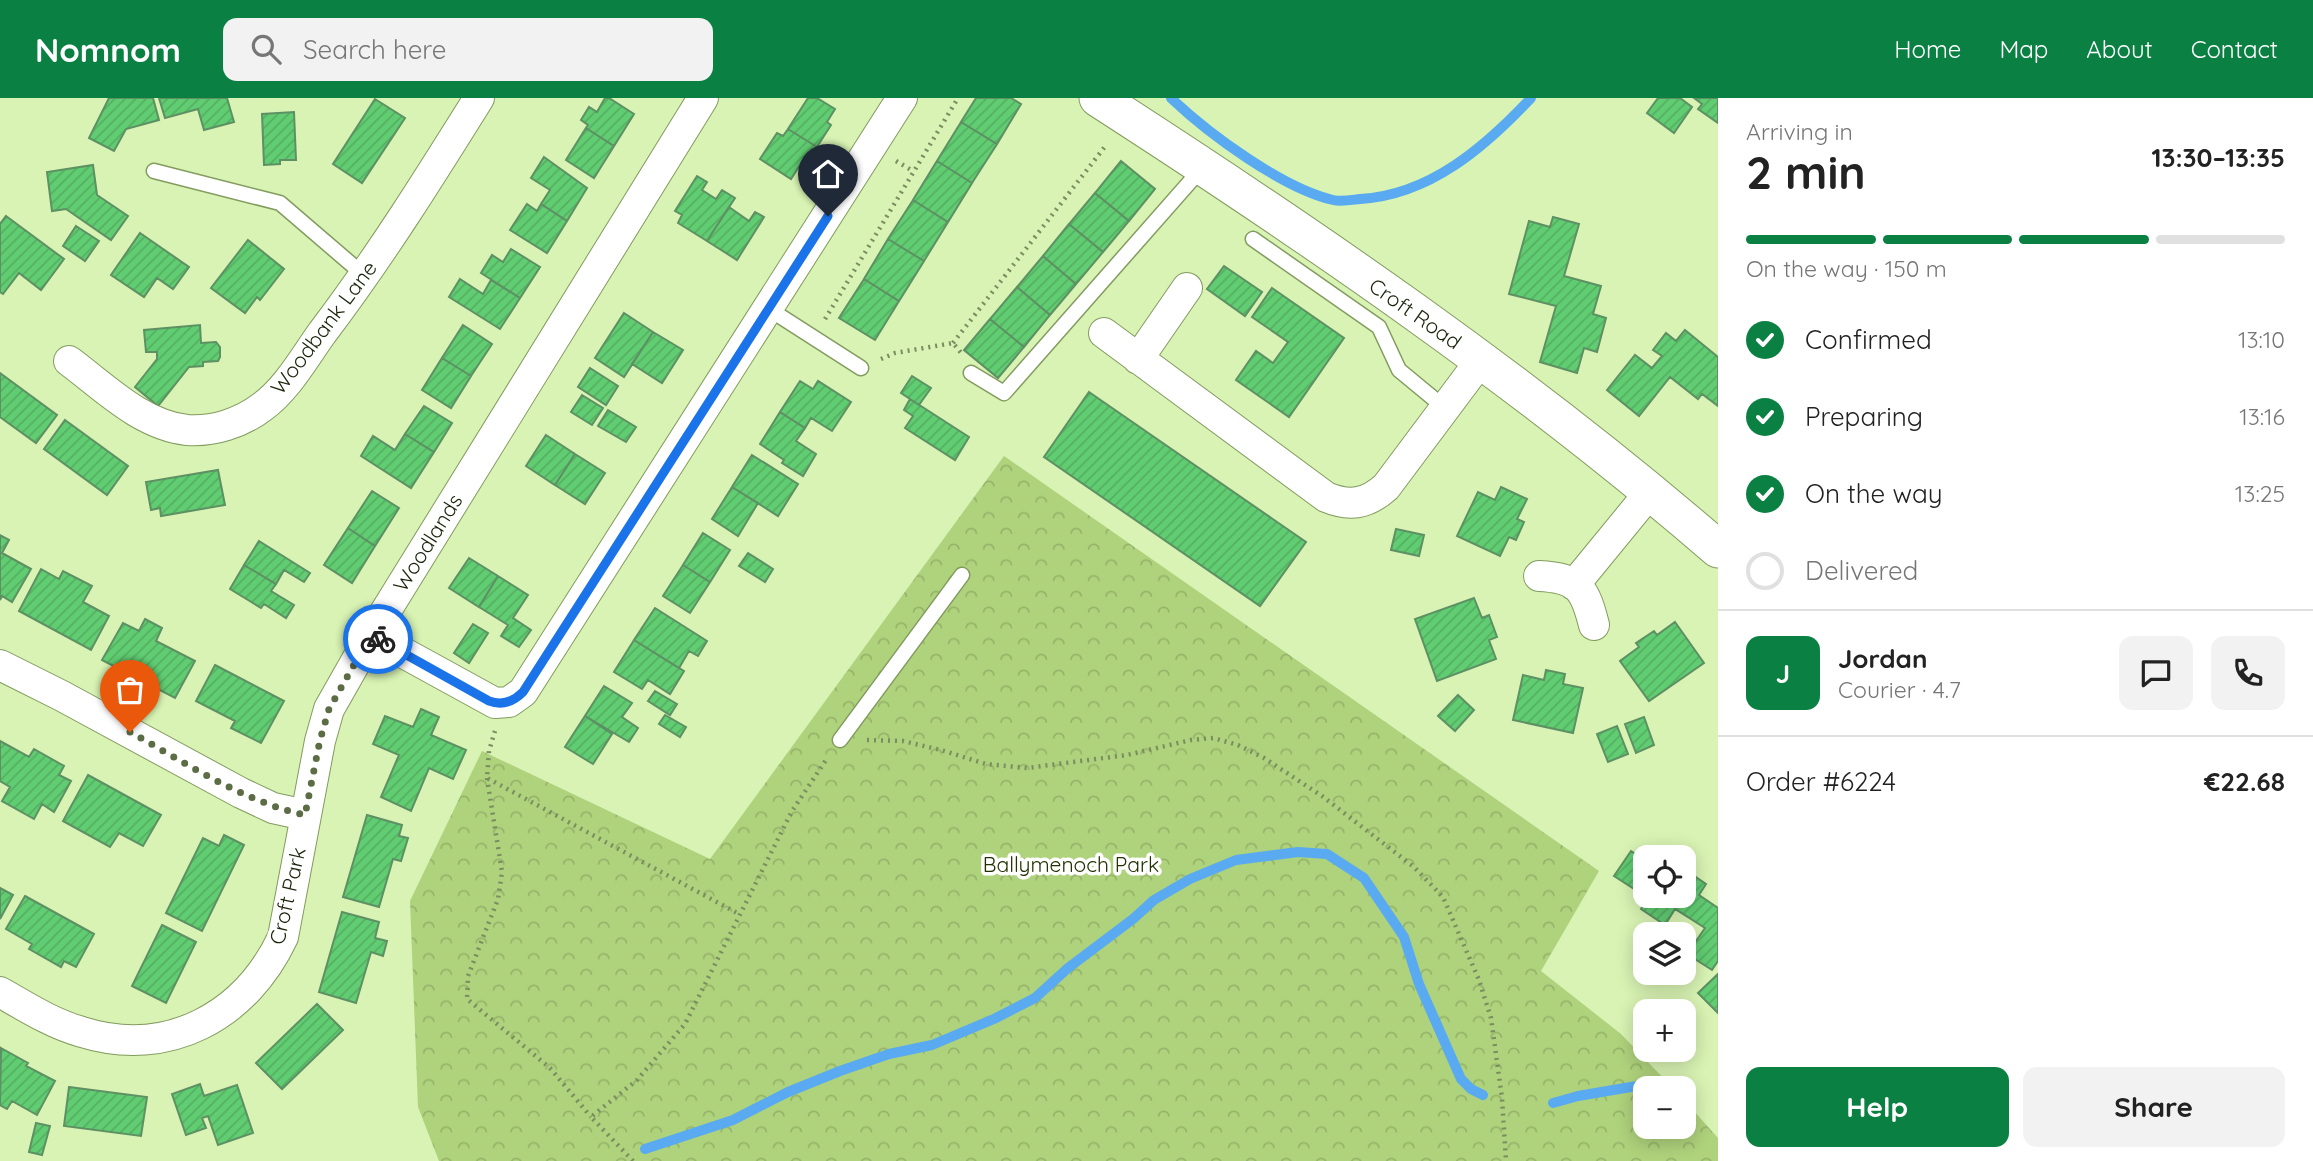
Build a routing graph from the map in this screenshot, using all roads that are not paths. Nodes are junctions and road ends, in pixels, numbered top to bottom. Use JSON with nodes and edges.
{"nodes":[{"id":1,"x":479,"y":98,"type":"edge"},
{"id":2,"x":703,"y":98,"type":"edge"},
{"id":3,"x":902,"y":98,"type":"edge"},
{"id":4,"x":1113,"y":108,"type":"edge"},
{"id":5,"x":1204,"y":166,"type":"junction"},
{"id":6,"x":154,"y":171,"type":"dead end"},
{"id":7,"x":1253,"y":239,"type":"dead end"},
{"id":8,"x":365,"y":276,"type":"junction"},
{"id":9,"x":1187,"y":288,"type":"dead end"},
{"id":10,"x":769,"y":309,"type":"junction"},
{"id":11,"x":1104,"y":333,"type":"dead end"},
{"id":12,"x":1138,"y":359,"type":"junction"},
{"id":13,"x":1481,"y":360,"type":"junction"},
{"id":14,"x":69,"y":361,"type":"dead end"},
{"id":15,"x":861,"y":368,"type":"road end"},
{"id":16,"x":971,"y":373,"type":"road end"},
{"id":17,"x":1445,"y":408,"type":"junction"},
{"id":18,"x":1651,"y":491,"type":"junction"},
{"id":19,"x":1718,"y":549,"type":"edge"},
{"id":20,"x":962,"y":575,"type":"dead end"},
{"id":21,"x":1539,"y":576,"type":"dead end"},
{"id":22,"x":1574,"y":585,"type":"junction"},
{"id":23,"x":1594,"y":625,"type":"dead end"},
{"id":24,"x":371,"y":635,"type":"junction"},
{"id":25,"x":0,"y":665,"type":"edge"},
{"id":26,"x":840,"y":740,"type":"road end"},
{"id":27,"x":305,"y":815,"type":"junction"},
{"id":28,"x":0,"y":992,"type":"edge"}],
"edges":[{"from":1,"to":8,"type":"street","name":"Woodbank Lane"},
{"from":2,"to":24,"type":"street","name":"Woodlands"},
{"from":3,"to":10,"type":"street"},
{"from":4,"to":5,"type":"street","name":"Croft Road"},
{"from":5,"to":13,"type":"street","name":"Croft Road"},
{"from":5,"to":16,"type":"lane"},
{"from":6,"to":8,"type":"lane"},
{"from":7,"to":17,"type":"lane"},
{"from":8,"to":14,"type":"street","name":"Woodbank Lane"},
{"from":9,"to":12,"type":"street"},
{"from":10,"to":15,"type":"lane"},
{"from":10,"to":24,"type":"street"},
{"from":11,"to":12,"type":"street"},
{"from":12,"to":17,"type":"street"},
{"from":13,"to":17,"type":"street"},
{"from":13,"to":18,"type":"street","name":"Croft Road"},
{"from":18,"to":19,"type":"street","name":"Croft Road"},
{"from":18,"to":22,"type":"street"},
{"from":20,"to":26,"type":"lane"},
{"from":21,"to":22,"type":"street"},
{"from":22,"to":23,"type":"street"},
{"from":24,"to":27,"type":"street","name":"Croft Park"},
{"from":25,"to":27,"type":"street"},
{"from":27,"to":28,"type":"street","name":"Croft Park"}]}
